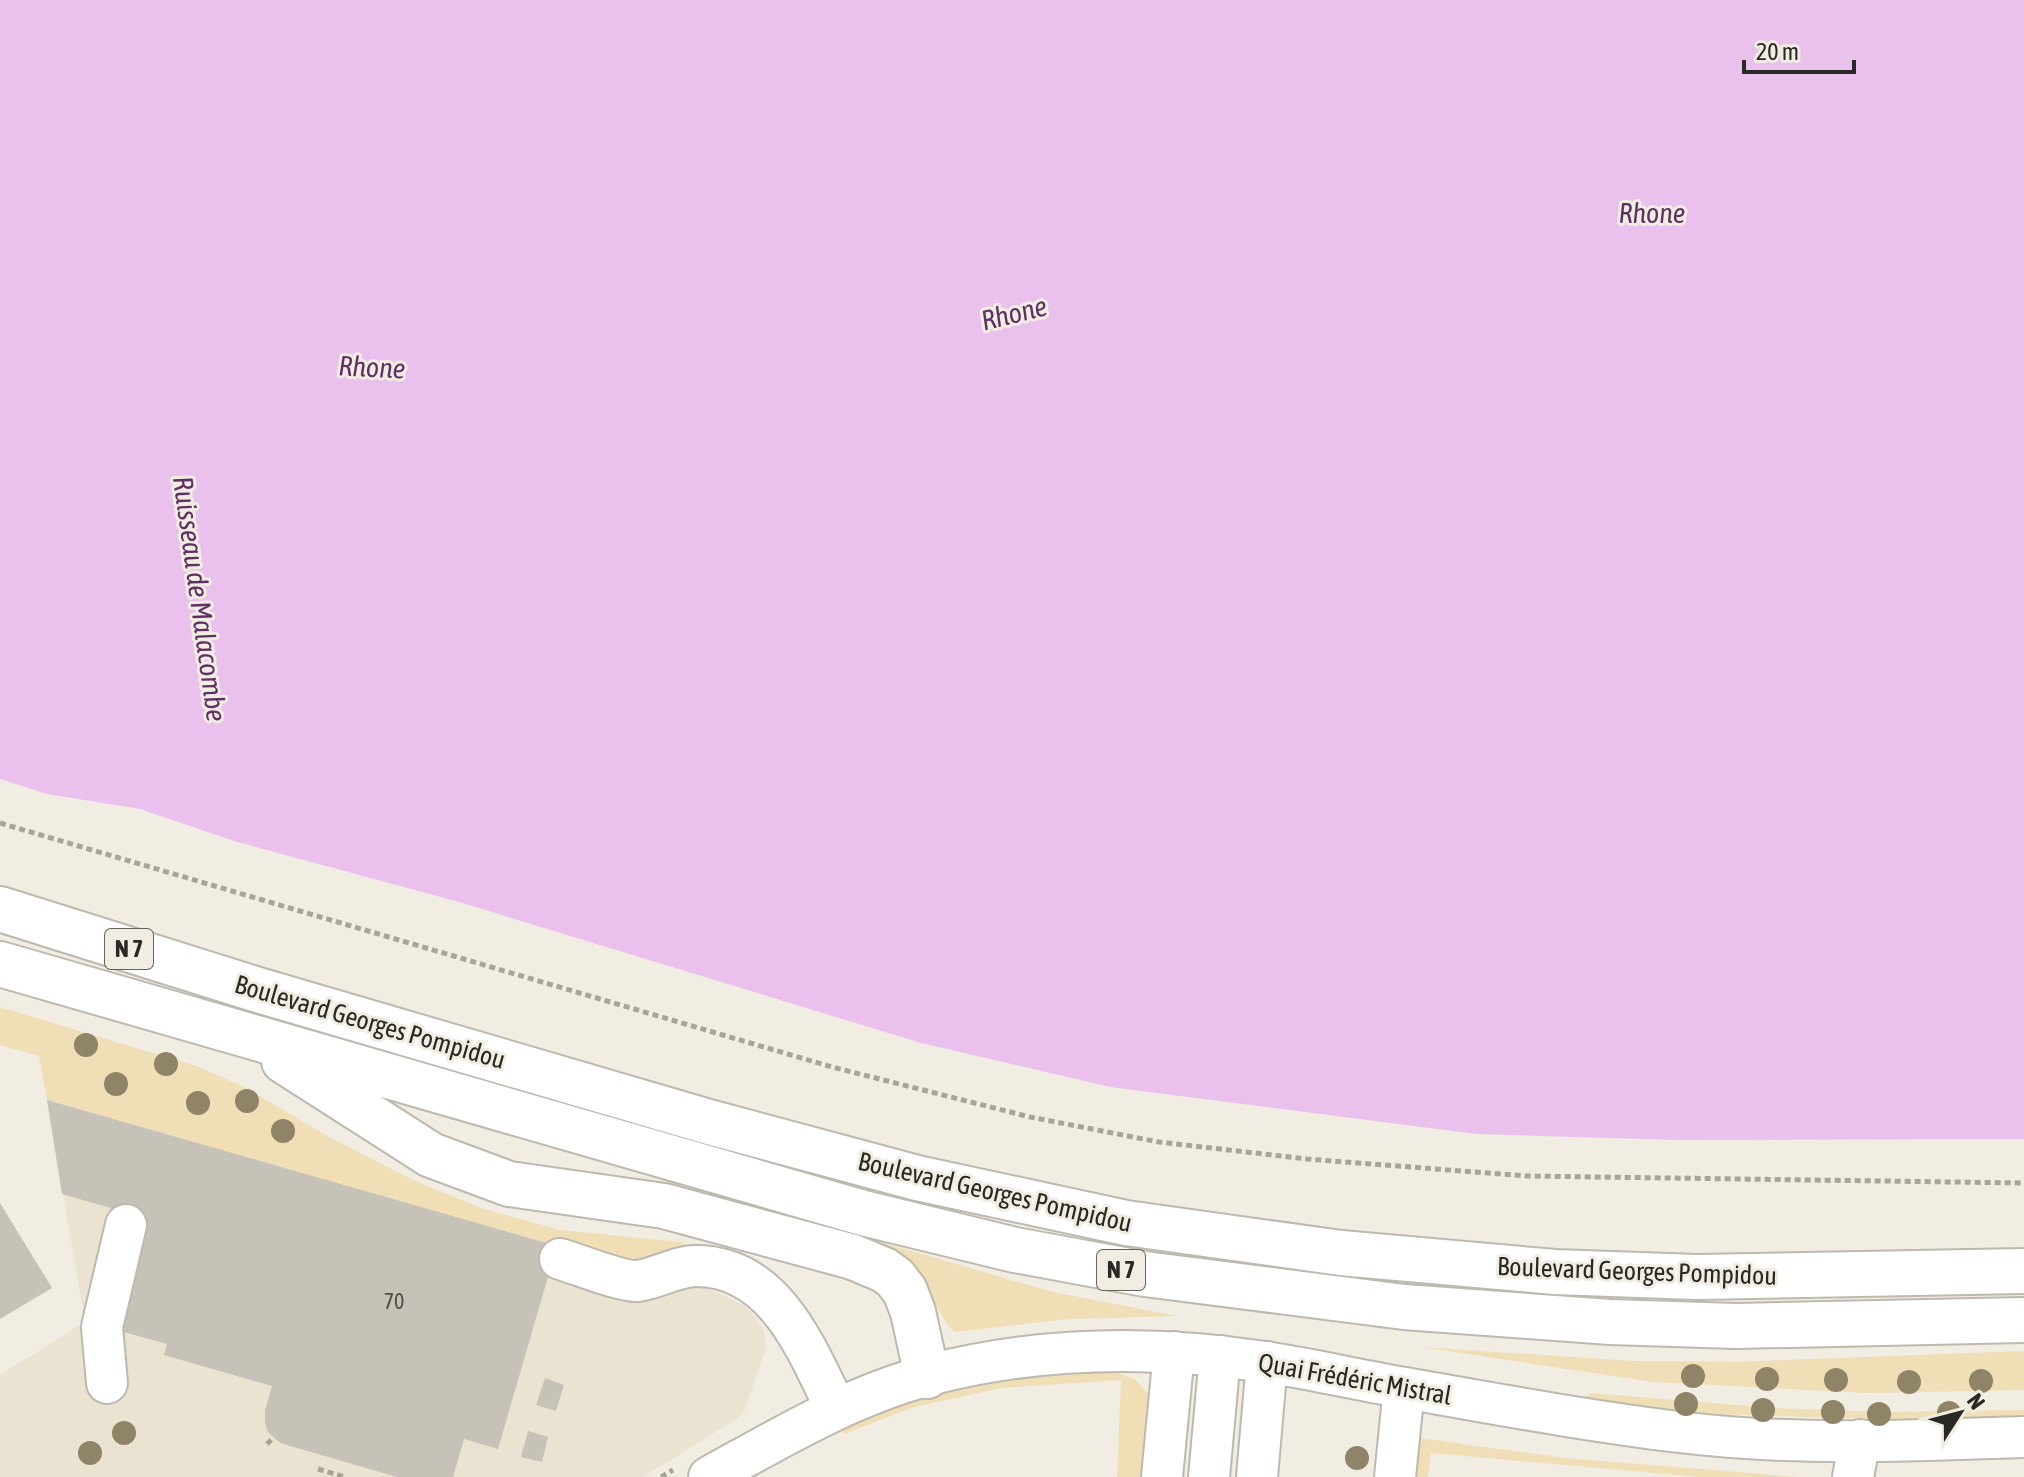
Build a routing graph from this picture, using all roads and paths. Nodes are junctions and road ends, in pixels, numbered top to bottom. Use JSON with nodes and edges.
{"nodes":[{"id":1,"x":0,"y":823,"type":"edge"},
{"id":2,"x":0,"y":909,"type":"edge"},
{"id":3,"x":0,"y":964,"type":"edge"},
{"id":4,"x":245,"y":1035,"type":"junction"},
{"id":5,"x":2024,"y":1183,"type":"edge"},
{"id":6,"x":126,"y":1225,"type":"dead end"},
{"id":7,"x":560,"y":1259,"type":"dead end"},
{"id":8,"x":2024,"y":1271,"type":"edge"},
{"id":9,"x":2024,"y":1320,"type":"edge"},
{"id":10,"x":1174,"y":1352,"type":"junction"},
{"id":11,"x":1220,"y":1356,"type":"junction"},
{"id":12,"x":1267,"y":1362,"type":"junction"},
{"id":13,"x":927,"y":1376,"type":"junction"},
{"id":14,"x":107,"y":1383,"type":"dead end"},
{"id":15,"x":1404,"y":1388,"type":"junction"},
{"id":16,"x":836,"y":1409,"type":"junction"},
{"id":17,"x":2024,"y":1437,"type":"edge"},
{"id":18,"x":273,"y":1438,"type":"dead end"},
{"id":19,"x":267,"y":1444,"type":"dead end"},
{"id":20,"x":1857,"y":1459,"type":"edge"},
{"id":21,"x":318,"y":1469,"type":"dead end"},
{"id":22,"x":345,"y":1477,"type":"edge"},
{"id":23,"x":709,"y":1477,"type":"edge"},
{"id":24,"x":1162,"y":1477,"type":"edge"},
{"id":25,"x":1209,"y":1477,"type":"edge"},
{"id":26,"x":1257,"y":1477,"type":"edge"},
{"id":27,"x":1395,"y":1477,"type":"edge"}],
"edges":[{"from":1,"to":5,"type":"path"},
{"from":2,"to":8,"type":"main road","name":"Boulevard Georges Pompidou","number":"N 7"},
{"from":3,"to":4,"type":"main road","name":"Boulevard Georges Pompidou","number":"N 7"},
{"from":4,"to":9,"type":"main road","name":"Boulevard Georges Pompidou","number":"N 7"},
{"from":4,"to":13,"type":"main road"},
{"from":6,"to":14,"type":"street"},
{"from":7,"to":16,"type":"street"},
{"from":10,"to":11,"type":"street","name":"Quai Frédéric Mistral"},
{"from":10,"to":13,"type":"street","name":"Quai Frédéric Mistral"},
{"from":10,"to":24,"type":"street"},
{"from":11,"to":12,"type":"street","name":"Quai Frédéric Mistral"},
{"from":11,"to":25,"type":"street"},
{"from":12,"to":15,"type":"street","name":"Quai Frédéric Mistral"},
{"from":12,"to":26,"type":"street"},
{"from":13,"to":16,"type":"street","name":"Quai Frédéric Mistral"},
{"from":15,"to":20,"type":"street","name":"Quai Frédéric Mistral"},
{"from":15,"to":27,"type":"street"},
{"from":16,"to":23,"type":"street","name":"Quai Frédéric Mistral"},
{"from":17,"to":20,"type":"street","name":"Quai Frédéric Mistral"},
{"from":18,"to":19,"type":"path"},
{"from":21,"to":22,"type":"path"}]}
